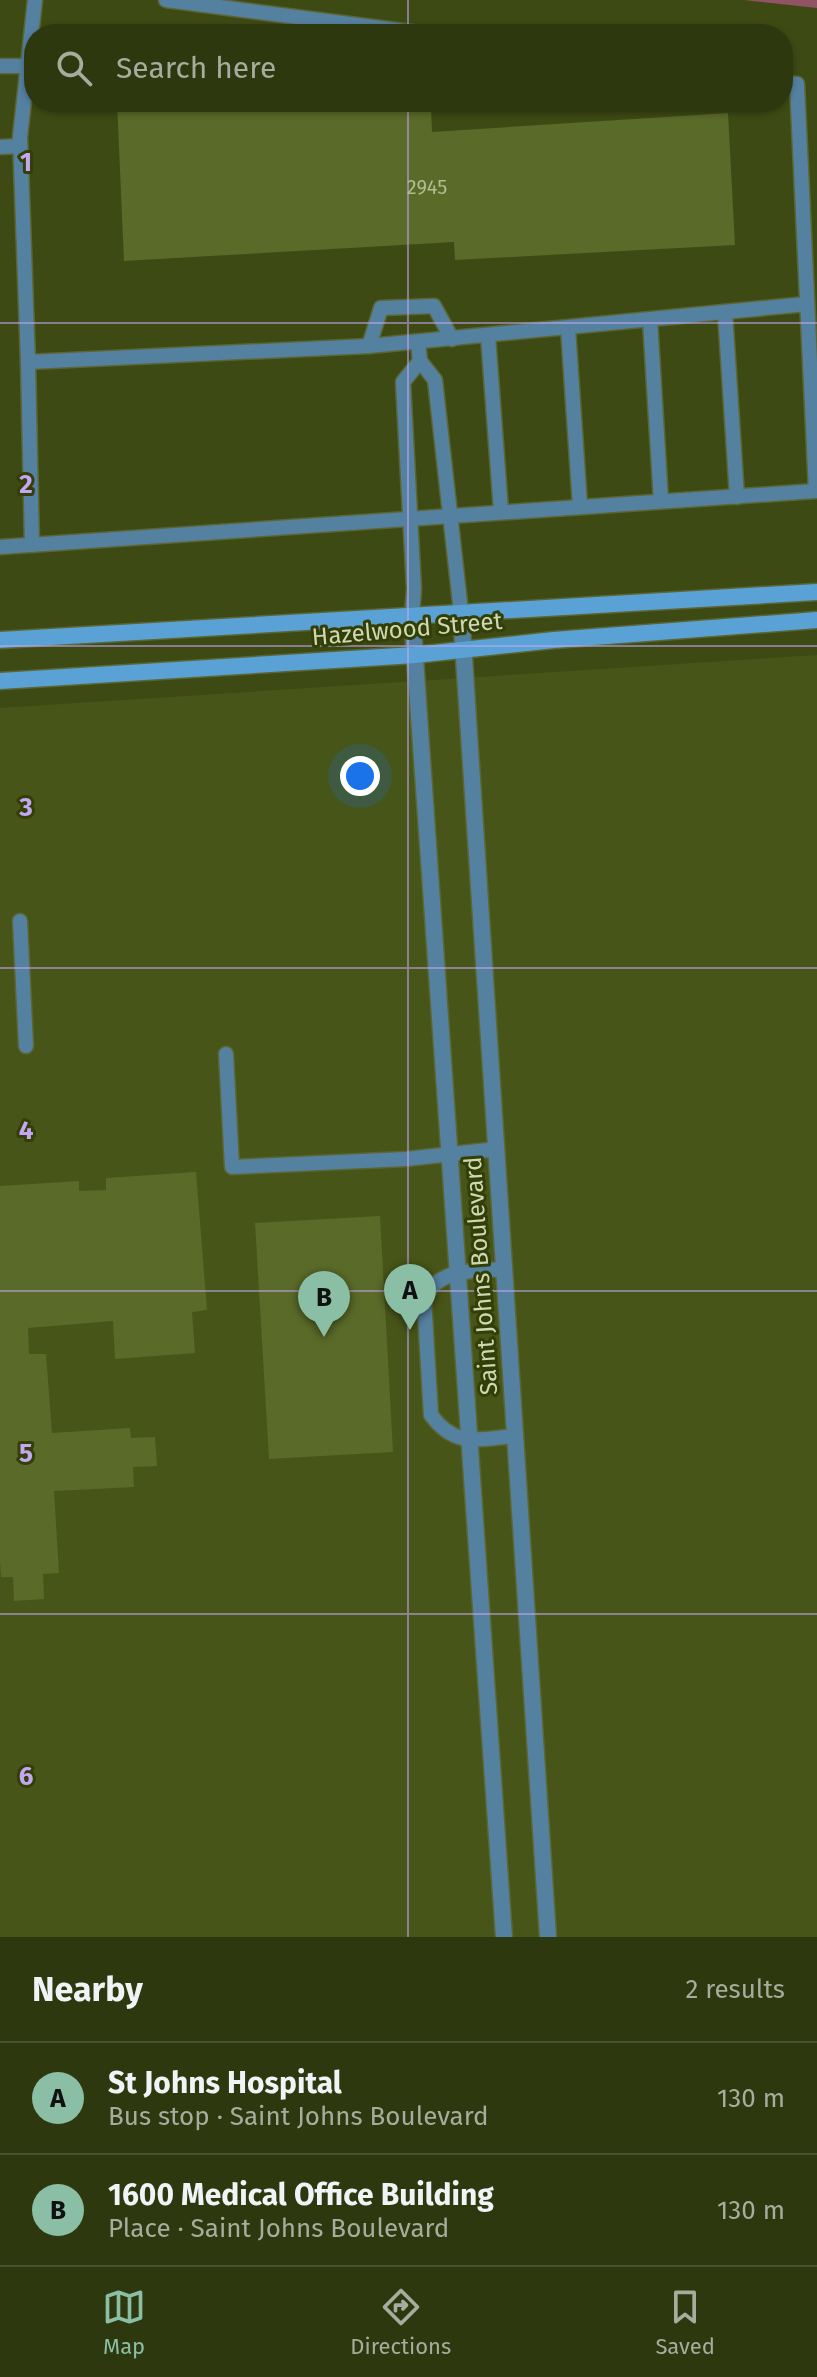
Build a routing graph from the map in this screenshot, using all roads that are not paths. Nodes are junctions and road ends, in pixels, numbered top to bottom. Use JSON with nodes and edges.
{"nodes":[{"id":1,"x":35,"y":0,"type":"edge"},
{"id":2,"x":166,"y":0,"type":"edge"},
{"id":3,"x":32,"y":24,"type":"edge"},
{"id":4,"x":350,"y":24,"type":"edge"},
{"id":5,"x":0,"y":66,"type":"edge"},
{"id":6,"x":24,"y":66,"type":"edge"},
{"id":7,"x":793,"y":84,"type":"edge"},
{"id":8,"x":24,"y":100,"type":"edge"},
{"id":9,"x":20,"y":146,"type":"junction"},
{"id":10,"x":0,"y":147,"type":"edge"},
{"id":11,"x":807,"y":304,"type":"junction"},
{"id":12,"x":725,"y":312,"type":"junction"},
{"id":13,"x":650,"y":320,"type":"junction"},
{"id":14,"x":568,"y":328,"type":"junction"},
{"id":15,"x":488,"y":336,"type":"junction"},
{"id":16,"x":452,"y":339,"type":"junction"},
{"id":17,"x":418,"y":342,"type":"junction"},
{"id":18,"x":369,"y":346,"type":"junction"},
{"id":19,"x":420,"y":361,"type":"junction"},
{"id":20,"x":28,"y":362,"type":"junction"},
{"id":21,"x":737,"y":497,"type":"junction"},
{"id":22,"x":661,"y":501,"type":"junction"},
{"id":23,"x":580,"y":506,"type":"junction"},
{"id":24,"x":501,"y":511,"type":"junction"},
{"id":25,"x":449,"y":514,"type":"junction"},
{"id":26,"x":410,"y":518,"type":"junction"},
{"id":27,"x":32,"y":545,"type":"junction"},
{"id":28,"x":0,"y":547,"type":"edge"},
{"id":29,"x":817,"y":592,"type":"edge"},
{"id":30,"x":461,"y":612,"type":"junction"},
{"id":31,"x":412,"y":615,"type":"junction"},
{"id":32,"x":817,"y":620,"type":"edge"},
{"id":33,"x":0,"y":640,"type":"edge"},
{"id":34,"x":464,"y":651,"type":"junction"},
{"id":35,"x":415,"y":655,"type":"junction"},
{"id":36,"x":0,"y":681,"type":"edge"},
{"id":37,"x":20,"y":921,"type":"dead end"},
{"id":38,"x":26,"y":1046,"type":"dead end"},
{"id":39,"x":226,"y":1054,"type":"dead end"},
{"id":40,"x":497,"y":1149,"type":"junction"},
{"id":41,"x":450,"y":1153,"type":"junction"},
{"id":42,"x":504,"y":1269,"type":"junction"},
{"id":43,"x":459,"y":1273,"type":"junction"},
{"id":44,"x":515,"y":1436,"type":"junction"},
{"id":45,"x":470,"y":1439,"type":"junction"},
{"id":46,"x":504,"y":1937,"type":"edge"},
{"id":47,"x":548,"y":1937,"type":"edge"}],
"edges":[{"from":1,"to":3,"type":"lane"},
{"from":2,"to":4,"type":"lane"},
{"from":5,"to":6,"type":"lane"},
{"from":7,"to":11,"type":"lane"},
{"from":8,"to":9,"type":"lane"},
{"from":9,"to":10,"type":"lane"},
{"from":9,"to":20,"type":"lane"},
{"from":11,"to":12,"type":"lane"},
{"from":11,"to":21,"type":"lane"},
{"from":12,"to":13,"type":"lane"},
{"from":12,"to":21,"type":"lane"},
{"from":13,"to":14,"type":"lane"},
{"from":13,"to":22,"type":"lane"},
{"from":14,"to":15,"type":"lane"},
{"from":14,"to":23,"type":"lane"},
{"from":15,"to":16,"type":"lane"},
{"from":15,"to":24,"type":"lane"},
{"from":16,"to":17,"type":"lane"},
{"from":16,"to":18,"type":"lane"},
{"from":17,"to":18,"type":"lane"},
{"from":17,"to":19,"type":"lane"},
{"from":18,"to":20,"type":"lane"},
{"from":19,"to":25,"type":"lane"},
{"from":19,"to":26,"type":"lane"},
{"from":20,"to":27,"type":"lane"},
{"from":21,"to":22,"type":"lane"},
{"from":22,"to":23,"type":"lane"},
{"from":23,"to":24,"type":"lane"},
{"from":24,"to":25,"type":"lane"},
{"from":25,"to":26,"type":"lane"},
{"from":25,"to":30,"type":"lane"},
{"from":26,"to":27,"type":"lane"},
{"from":26,"to":31,"type":"lane"},
{"from":27,"to":28,"type":"lane"},
{"from":29,"to":30,"type":"street","name":"Hazelwood Street"},
{"from":30,"to":31,"type":"street","name":"Hazelwood Street"},
{"from":30,"to":34,"type":"street","name":"Saint Johns Boulevard"},
{"from":31,"to":33,"type":"street","name":"Hazelwood Street"},
{"from":31,"to":35,"type":"street","name":"Saint Johns Boulevard"},
{"from":32,"to":34,"type":"street","name":"Hazelwood Street"},
{"from":34,"to":35,"type":"street","name":"Hazelwood Street"},
{"from":34,"to":40,"type":"street","name":"Saint Johns Boulevard"},
{"from":35,"to":36,"type":"street","name":"Hazelwood Street"},
{"from":35,"to":41,"type":"street","name":"Saint Johns Boulevard"},
{"from":37,"to":38,"type":"lane"},
{"from":39,"to":41,"type":"lane"},
{"from":40,"to":41,"type":"lane"},
{"from":40,"to":42,"type":"street","name":"Saint Johns Boulevard"},
{"from":41,"to":43,"type":"street","name":"Saint Johns Boulevard"},
{"from":42,"to":43,"type":"lane"},
{"from":42,"to":44,"type":"street","name":"Saint Johns Boulevard"},
{"from":43,"to":45,"type":"street","name":"Saint Johns Boulevard"},
{"from":43,"to":45,"type":"lane"},
{"from":44,"to":45,"type":"lane"},
{"from":44,"to":47,"type":"street","name":"Saint Johns Boulevard"},
{"from":45,"to":46,"type":"street","name":"Saint Johns Boulevard"}]}
